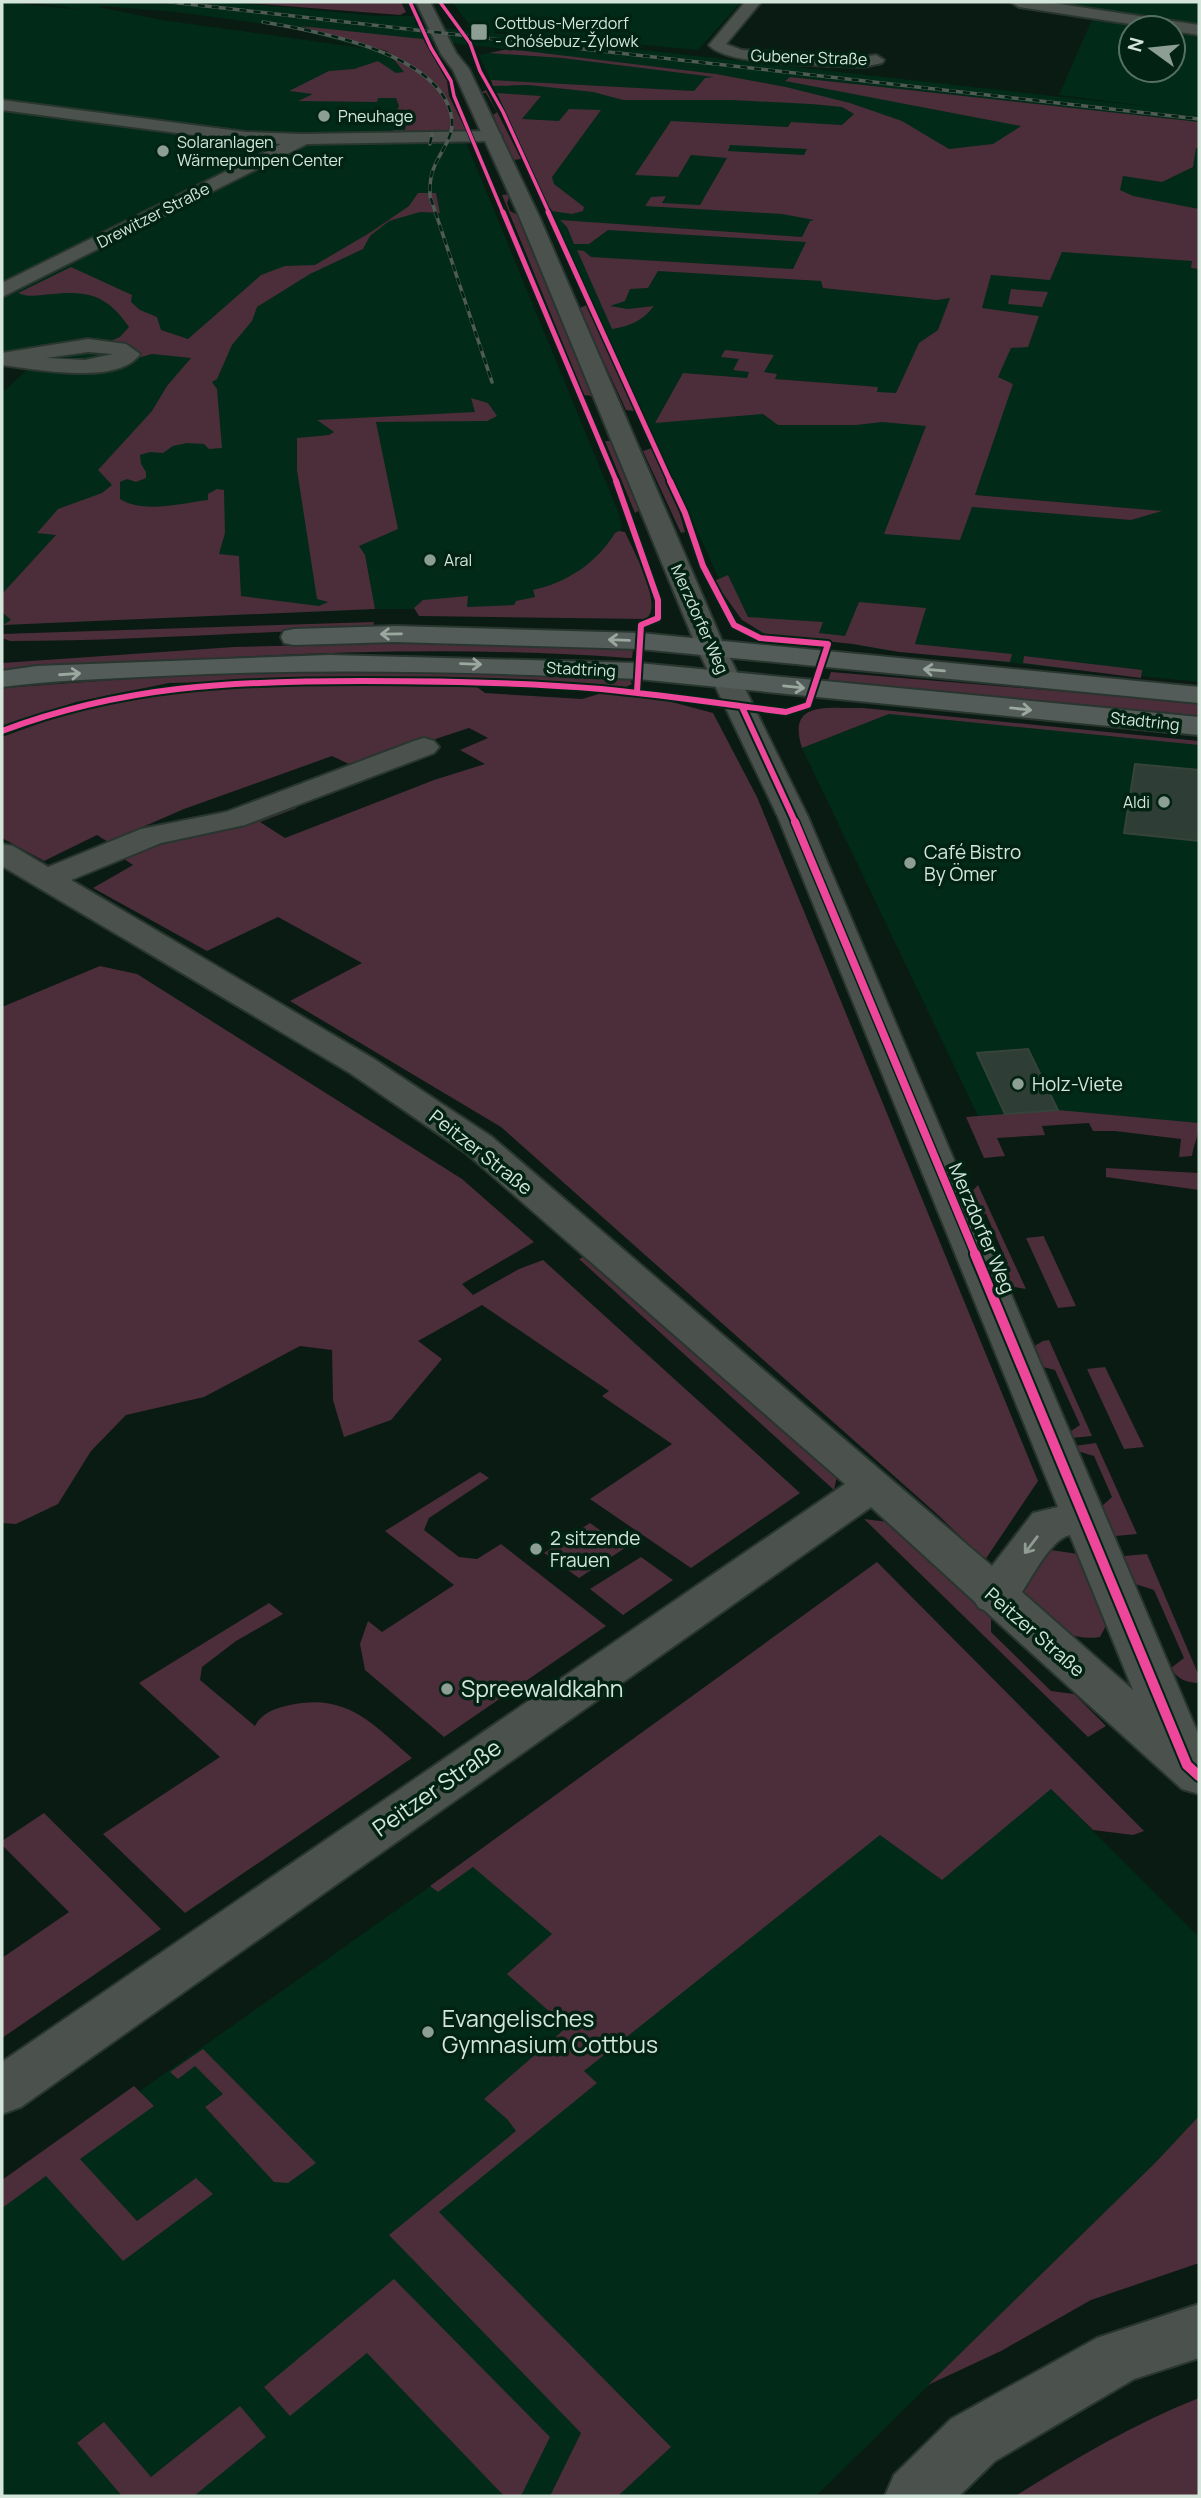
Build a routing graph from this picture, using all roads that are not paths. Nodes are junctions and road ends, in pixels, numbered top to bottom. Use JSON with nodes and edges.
{"nodes":[{"id":1,"x":423,"y":2,"type":"edge"},
{"id":2,"x":430,"y":2,"type":"edge"},
{"id":3,"x":753,"y":2,"type":"edge"},
{"id":4,"x":1018,"y":2,"type":"edge"},
{"id":5,"x":1199,"y":30,"type":"edge"},
{"id":6,"x":876,"y":60,"type":"dead end"},
{"id":7,"x":461,"y":69,"type":"junction"},
{"id":8,"x":2,"y":105,"type":"edge"},
{"id":9,"x":492,"y":136,"type":"junction"},
{"id":10,"x":304,"y":139,"type":"junction"},
{"id":11,"x":2,"y":291,"type":"edge"},
{"id":12,"x":711,"y":648,"type":"junction"},
{"id":13,"x":2,"y":655,"type":"edge"},
{"id":14,"x":2,"y":679,"type":"edge"},
{"id":15,"x":726,"y":680,"type":"junction"},
{"id":16,"x":1199,"y":695,"type":"edge"},
{"id":17,"x":1199,"y":726,"type":"edge"},
{"id":18,"x":424,"y":747,"type":"dead end"},
{"id":19,"x":20,"y":871,"type":"edge"},
{"id":20,"x":873,"y":1485,"type":"junction"},
{"id":21,"x":1084,"y":1517,"type":"junction"},
{"id":22,"x":995,"y":1597,"type":"junction"},
{"id":23,"x":1193,"y":1771,"type":"edge"},
{"id":24,"x":2,"y":2091,"type":"edge"},
{"id":25,"x":1199,"y":2331,"type":"edge"},
{"id":26,"x":916,"y":2496,"type":"edge"}],
"edges":[{"from":1,"to":7,"type":"street","name":"Merzdorfer Weg"},
{"from":2,"to":7,"type":"street","name":"Merzdorfer Weg"},
{"from":3,"to":6,"type":"street","name":"Gubener Straße"},
{"from":4,"to":5,"type":"street"},
{"from":7,"to":9,"type":"street","name":"Merzdorfer Weg"},
{"from":8,"to":10,"type":"street","name":"Drewitzer Straße"},
{"from":9,"to":10,"type":"street","name":"Drewitzer Straße"},
{"from":9,"to":12,"type":"street","name":"Merzdorfer Weg"},
{"from":10,"to":11,"type":"street","name":"Drewitzer Straße"},
{"from":12,"to":13,"type":"main road","name":"Stadtring","one_way":true},
{"from":12,"to":15,"type":"street","name":"Merzdorfer Weg"},
{"from":16,"to":12,"type":"main road","name":"Stadtring","one_way":true},
{"from":14,"to":15,"type":"main road","name":"Stadtring","one_way":true},
{"from":15,"to":17,"type":"main road","name":"Stadtring","one_way":true},
{"from":15,"to":21,"type":"street","name":"Merzdorfer Weg"},
{"from":18,"to":19,"type":"street","name":"Peitzer Straße"},
{"from":19,"to":20,"type":"street","name":"Peitzer Straße"},
{"from":20,"to":22,"type":"street","name":"Peitzer Straße"},
{"from":20,"to":24,"type":"street","name":"Peitzer Straße"},
{"from":21,"to":22,"type":"street","one_way":true},
{"from":21,"to":23,"type":"street","name":"Merzdorfer Weg"},
{"from":22,"to":23,"type":"street","name":"Peitzer Straße"},
{"from":25,"to":26,"type":"street"}]}
